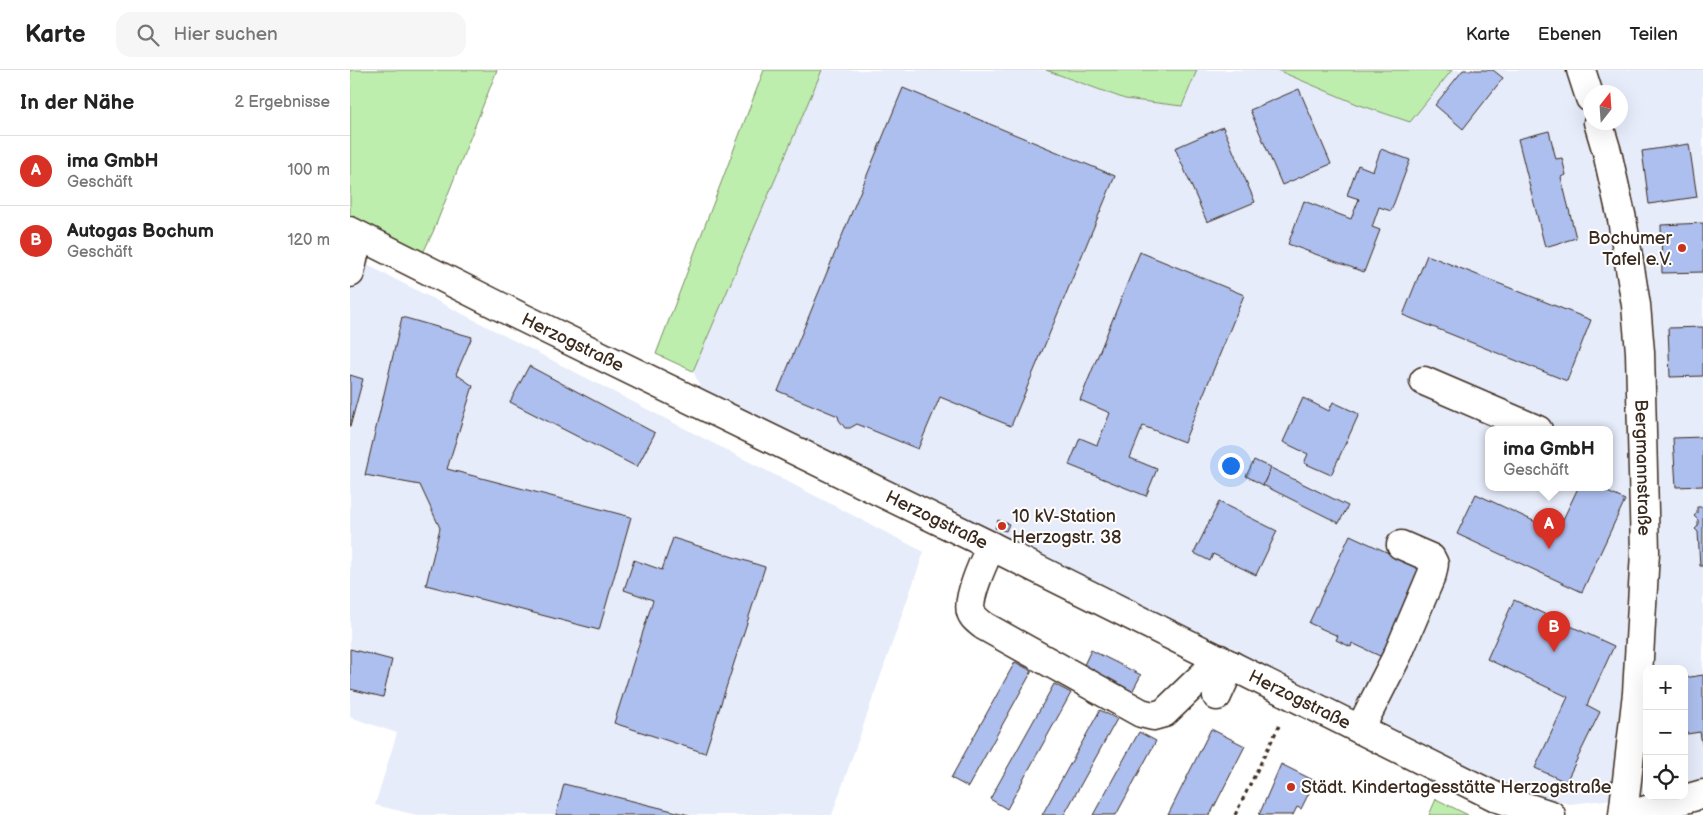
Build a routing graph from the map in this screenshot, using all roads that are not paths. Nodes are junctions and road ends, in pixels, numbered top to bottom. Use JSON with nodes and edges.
{"nodes":[{"id":1,"x":1581,"y":70,"type":"edge"},
{"id":2,"x":1586,"y":85,"type":"edge"},
{"id":3,"x":1600,"y":130,"type":"edge"},
{"id":4,"x":356,"y":234,"type":"edge"},
{"id":5,"x":350,"y":273,"type":"edge"},
{"id":6,"x":1424,"y":381,"type":"dead end"},
{"id":7,"x":1529,"y":426,"type":"edge"},
{"id":8,"x":1401,"y":545,"type":"dead end"},
{"id":9,"x":991,"y":546,"type":"junction"},
{"id":10,"x":1225,"y":662,"type":"junction"},
{"id":11,"x":1217,"y":696,"type":"dead end"},
{"id":12,"x":1360,"y":729,"type":"junction"},
{"id":13,"x":1703,"y":794,"type":"edge"},
{"id":14,"x":1551,"y":815,"type":"edge"},
{"id":15,"x":1623,"y":815,"type":"edge"},
{"id":16,"x":1629,"y":815,"type":"edge"}],
"edges":[{"from":1,"to":2,"type":"street"},
{"from":3,"to":15,"type":"street","name":"Bergmannstraße"},
{"from":4,"to":5,"type":"street"},
{"from":4,"to":9,"type":"street","name":"Herzogstraße"},
{"from":6,"to":7,"type":"street"},
{"from":8,"to":12,"type":"street"},
{"from":9,"to":10,"type":"street","name":"Herzogstraße"},
{"from":9,"to":10,"type":"street"},
{"from":10,"to":11,"type":"street"},
{"from":10,"to":12,"type":"street","name":"Herzogstraße"},
{"from":12,"to":14,"type":"street","name":"Herzogstraße"},
{"from":13,"to":16,"type":"street"}]}
